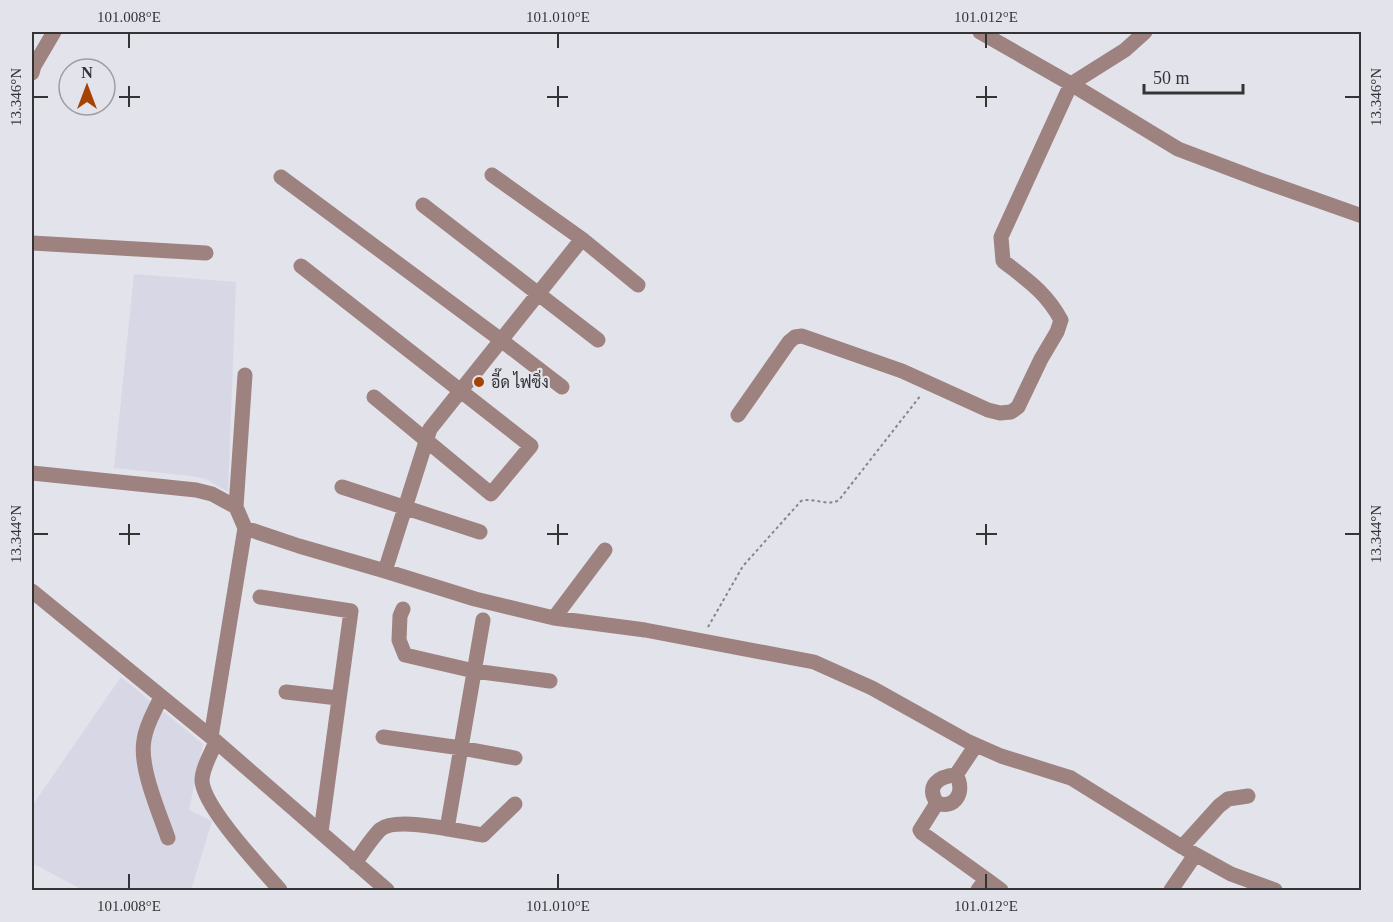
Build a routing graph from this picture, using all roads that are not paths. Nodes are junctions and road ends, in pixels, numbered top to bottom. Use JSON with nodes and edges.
{"nodes":[{"id":1,"x":54,"y":32,"type":"edge"},
{"id":2,"x":980,"y":32,"type":"edge"},
{"id":3,"x":1145,"y":32,"type":"edge"},
{"id":4,"x":32,"y":73,"type":"edge"},
{"id":5,"x":1071,"y":84,"type":"junction"},
{"id":6,"x":492,"y":175,"type":"dead end"},
{"id":7,"x":281,"y":177,"type":"dead end"},
{"id":8,"x":423,"y":205,"type":"dead end"},
{"id":9,"x":1362,"y":216,"type":"edge"},
{"id":10,"x":582,"y":239,"type":"junction"},
{"id":11,"x":32,"y":243,"type":"edge"},
{"id":12,"x":206,"y":253,"type":"dead end"},
{"id":13,"x":301,"y":266,"type":"dead end"},
{"id":14,"x":638,"y":285,"type":"dead end"},
{"id":15,"x":538,"y":294,"type":"junction"},
{"id":16,"x":501,"y":340,"type":"junction"},
{"id":17,"x":598,"y":340,"type":"dead end"},
{"id":18,"x":245,"y":375,"type":"dead end"},
{"id":19,"x":562,"y":387,"type":"dead end"},
{"id":20,"x":461,"y":391,"type":"junction"},
{"id":21,"x":374,"y":397,"type":"dead end"},
{"id":22,"x":738,"y":415,"type":"dead end"},
{"id":23,"x":426,"y":441,"type":"junction"},
{"id":24,"x":32,"y":473,"type":"edge"},
{"id":25,"x":342,"y":487,"type":"dead end"},
{"id":26,"x":236,"y":507,"type":"junction"},
{"id":27,"x":405,"y":507,"type":"junction"},
{"id":28,"x":245,"y":528,"type":"junction"},
{"id":29,"x":480,"y":532,"type":"dead end"},
{"id":30,"x":605,"y":550,"type":"dead end"},
{"id":31,"x":385,"y":571,"type":"junction"},
{"id":32,"x":32,"y":591,"type":"edge"},
{"id":33,"x":260,"y":597,"type":"dead end"},
{"id":34,"x":402,"y":609,"type":"dead end"},
{"id":35,"x":554,"y":618,"type":"junction"},
{"id":36,"x":483,"y":620,"type":"dead end"},
{"id":37,"x":474,"y":671,"type":"junction"},
{"id":38,"x":550,"y":681,"type":"dead end"},
{"id":39,"x":286,"y":692,"type":"dead end"},
{"id":40,"x":161,"y":697,"type":"junction"},
{"id":41,"x":338,"y":698,"type":"junction"},
{"id":42,"x":383,"y":737,"type":"dead end"},
{"id":43,"x":214,"y":740,"type":"junction"},
{"id":44,"x":976,"y":745,"type":"junction"},
{"id":45,"x":461,"y":748,"type":"junction"},
{"id":46,"x":515,"y":758,"type":"dead end"},
{"id":47,"x":1248,"y":796,"type":"dead end"},
{"id":48,"x":515,"y":804,"type":"dead end"},
{"id":49,"x":447,"y":829,"type":"junction"},
{"id":50,"x":321,"y":832,"type":"junction"},
{"id":51,"x":168,"y":838,"type":"dead end"},
{"id":52,"x":1188,"y":851,"type":"junction"},
{"id":53,"x":355,"y":863,"type":"junction"},
{"id":54,"x":982,"y":885,"type":"edge"},
{"id":55,"x":280,"y":891,"type":"edge"},
{"id":56,"x":387,"y":891,"type":"edge"},
{"id":57,"x":1001,"y":891,"type":"edge"},
{"id":58,"x":1171,"y":891,"type":"edge"},
{"id":59,"x":1275,"y":891,"type":"edge"}],
"edges":[{"from":1,"to":4,"type":"street"},
{"from":2,"to":5,"type":"street"},
{"from":3,"to":5,"type":"street"},
{"from":5,"to":9,"type":"street"},
{"from":5,"to":22,"type":"street"},
{"from":6,"to":10,"type":"street"},
{"from":7,"to":16,"type":"street"},
{"from":8,"to":15,"type":"street"},
{"from":10,"to":14,"type":"street"},
{"from":10,"to":15,"type":"street"},
{"from":11,"to":12,"type":"street"},
{"from":13,"to":20,"type":"street"},
{"from":15,"to":16,"type":"street"},
{"from":15,"to":17,"type":"street"},
{"from":16,"to":19,"type":"street"},
{"from":16,"to":20,"type":"street"},
{"from":18,"to":26,"type":"street"},
{"from":20,"to":23,"type":"street"},
{"from":20,"to":23,"type":"street"},
{"from":21,"to":23,"type":"street"},
{"from":23,"to":27,"type":"street"},
{"from":24,"to":26,"type":"street"},
{"from":25,"to":27,"type":"street"},
{"from":26,"to":28,"type":"street"},
{"from":27,"to":29,"type":"street"},
{"from":27,"to":31,"type":"street"},
{"from":28,"to":31,"type":"street"},
{"from":28,"to":43,"type":"street"},
{"from":30,"to":35,"type":"street"},
{"from":31,"to":35,"type":"street"},
{"from":32,"to":40,"type":"street"},
{"from":33,"to":41,"type":"street"},
{"from":34,"to":37,"type":"street"},
{"from":35,"to":44,"type":"street"},
{"from":36,"to":37,"type":"street"},
{"from":37,"to":38,"type":"street"},
{"from":37,"to":45,"type":"street"},
{"from":39,"to":41,"type":"street"},
{"from":40,"to":43,"type":"street"},
{"from":40,"to":51,"type":"street"},
{"from":41,"to":50,"type":"street"},
{"from":42,"to":45,"type":"street"},
{"from":43,"to":50,"type":"street"},
{"from":43,"to":55,"type":"street"},
{"from":44,"to":52,"type":"street"},
{"from":44,"to":54,"type":"street"},
{"from":45,"to":46,"type":"street"},
{"from":45,"to":49,"type":"street"},
{"from":47,"to":52,"type":"street"},
{"from":48,"to":49,"type":"street"},
{"from":49,"to":53,"type":"street"},
{"from":50,"to":53,"type":"street"},
{"from":52,"to":58,"type":"street"},
{"from":52,"to":59,"type":"street"},
{"from":53,"to":56,"type":"street"},
{"from":54,"to":57,"type":"street"}]}
